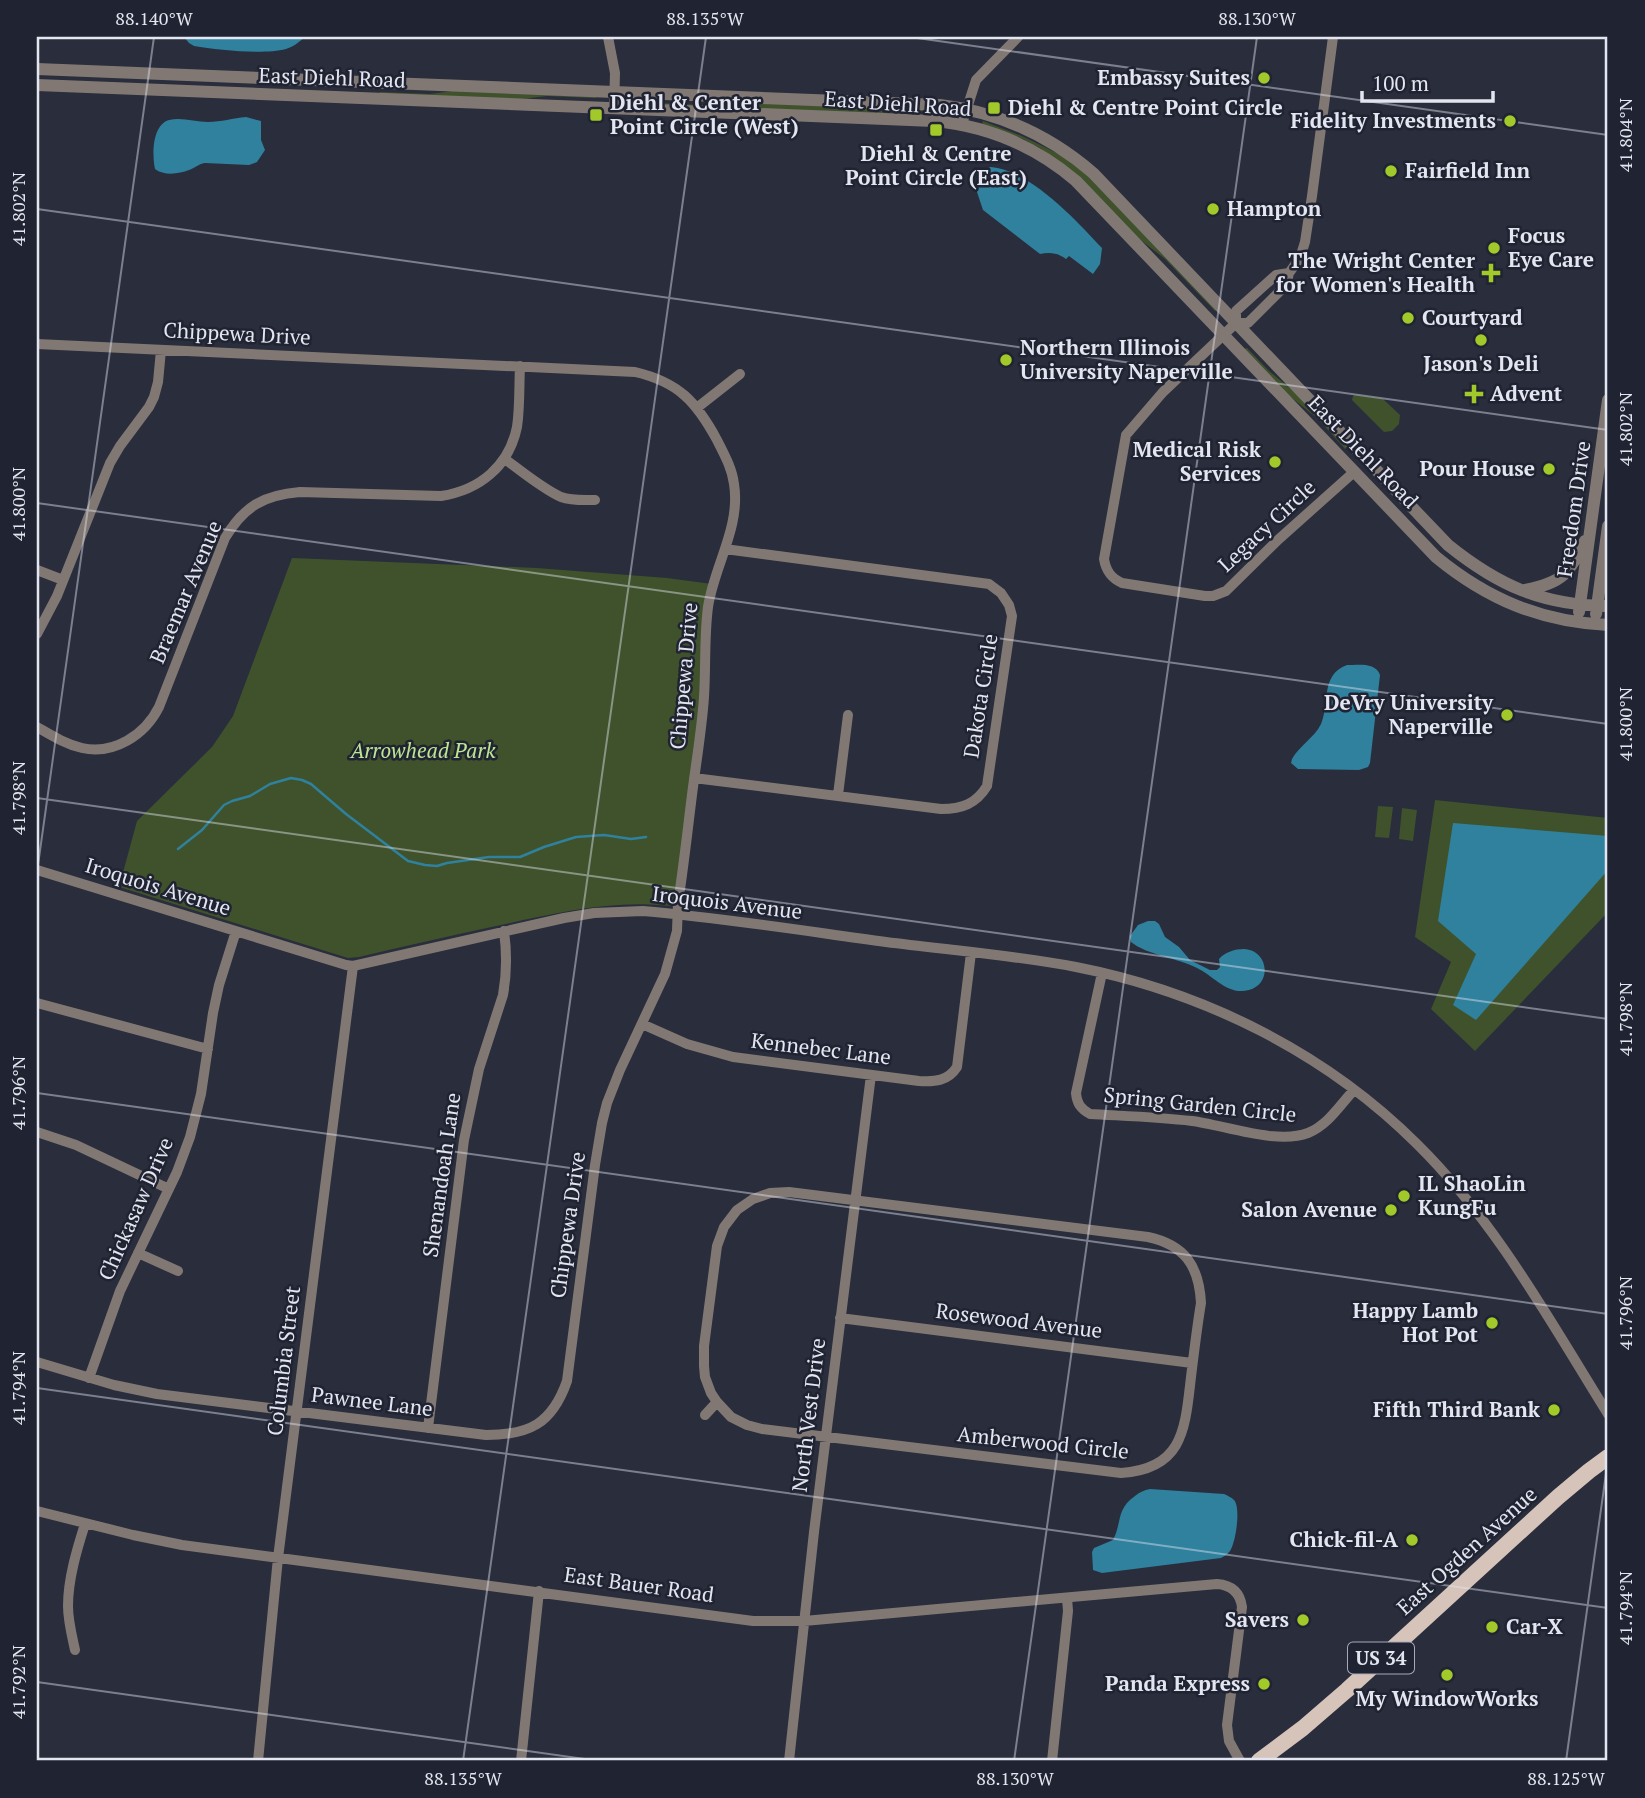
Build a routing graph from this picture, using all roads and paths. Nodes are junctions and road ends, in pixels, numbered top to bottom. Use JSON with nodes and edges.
{"nodes":[{"id":1,"x":608,"y":37,"type":"edge"},
{"id":2,"x":1018,"y":37,"type":"edge"},
{"id":3,"x":1333,"y":37,"type":"edge"},
{"id":4,"x":37,"y":69,"type":"edge"},
{"id":5,"x":37,"y":85,"type":"edge"},
{"id":6,"x":614,"y":92,"type":"junction"},
{"id":7,"x":614,"y":108,"type":"junction"},
{"id":8,"x":966,"y":108,"type":"junction"},
{"id":9,"x":962,"y":124,"type":"junction"},
{"id":10,"x":1236,"y":323,"type":"junction"},
{"id":11,"x":1224,"y":335,"type":"junction"},
{"id":12,"x":37,"y":344,"type":"edge"},
{"id":13,"x":161,"y":350,"type":"junction"},
{"id":14,"x":520,"y":366,"type":"junction"},
{"id":15,"x":740,"y":374,"type":"dead end"},
{"id":16,"x":1608,"y":400,"type":"edge"},
{"id":17,"x":698,"y":407,"type":"junction"},
{"id":18,"x":505,"y":459,"type":"junction"},
{"id":19,"x":1354,"y":472,"type":"junction"},
{"id":20,"x":595,"y":500,"type":"dead end"},
{"id":21,"x":1608,"y":526,"type":"edge"},
{"id":22,"x":1590,"y":531,"type":"junction"},
{"id":23,"x":1607,"y":533,"type":"edge"},
{"id":24,"x":1608,"y":545,"type":"edge"},
{"id":25,"x":725,"y":549,"type":"junction"},
{"id":26,"x":37,"y":570,"type":"edge"},
{"id":27,"x":63,"y":580,"type":"junction"},
{"id":28,"x":1522,"y":591,"type":"junction"},
{"id":29,"x":1580,"y":605,"type":"junction"},
{"id":30,"x":1603,"y":606,"type":"edge"},
{"id":31,"x":1578,"y":622,"type":"junction"},
{"id":32,"x":1594,"y":624,"type":"junction"},
{"id":33,"x":1608,"y":625,"type":"edge"},
{"id":34,"x":37,"y":634,"type":"edge"},
{"id":35,"x":848,"y":715,"type":"dead end"},
{"id":36,"x":37,"y":727,"type":"edge"},
{"id":37,"x":694,"y":778,"type":"junction"},
{"id":38,"x":838,"y":795,"type":"junction"},
{"id":39,"x":37,"y":870,"type":"edge"},
{"id":40,"x":678,"y":915,"type":"junction"},
{"id":41,"x":236,"y":931,"type":"junction"},
{"id":42,"x":504,"y":931,"type":"junction"},
{"id":43,"x":971,"y":953,"type":"junction"},
{"id":44,"x":353,"y":966,"type":"junction"},
{"id":45,"x":1102,"y":973,"type":"junction"},
{"id":46,"x":37,"y":1003,"type":"edge"},
{"id":47,"x":642,"y":1024,"type":"junction"},
{"id":48,"x":208,"y":1049,"type":"junction"},
{"id":49,"x":871,"y":1075,"type":"junction"},
{"id":50,"x":1354,"y":1090,"type":"junction"},
{"id":51,"x":37,"y":1132,"type":"edge"},
{"id":52,"x":169,"y":1189,"type":"junction"},
{"id":53,"x":855,"y":1200,"type":"junction"},
{"id":54,"x":138,"y":1253,"type":"junction"},
{"id":55,"x":178,"y":1271,"type":"dead end"},
{"id":56,"x":840,"y":1318,"type":"junction"},
{"id":57,"x":37,"y":1362,"type":"edge"},
{"id":58,"x":1192,"y":1363,"type":"junction"},
{"id":59,"x":89,"y":1378,"type":"junction"},
{"id":60,"x":717,"y":1402,"type":"junction"},
{"id":61,"x":558,"y":1403,"type":"joint"},
{"id":62,"x":297,"y":1412,"type":"junction"},
{"id":63,"x":705,"y":1415,"type":"dead end"},
{"id":64,"x":1608,"y":1415,"type":"edge"},
{"id":65,"x":428,"y":1428,"type":"junction"},
{"id":66,"x":825,"y":1437,"type":"junction"},
{"id":67,"x":1608,"y":1457,"type":"edge"},
{"id":68,"x":37,"y":1511,"type":"edge"},
{"id":69,"x":85,"y":1524,"type":"junction"},
{"id":70,"x":278,"y":1558,"type":"junction"},
{"id":71,"x":539,"y":1591,"type":"junction"},
{"id":72,"x":1067,"y":1598,"type":"junction"},
{"id":73,"x":804,"y":1621,"type":"junction"},
{"id":74,"x":75,"y":1650,"type":"dead end"},
{"id":75,"x":258,"y":1761,"type":"edge"},
{"id":76,"x":521,"y":1761,"type":"edge"},
{"id":77,"x":789,"y":1761,"type":"edge"},
{"id":78,"x":1052,"y":1761,"type":"edge"},
{"id":79,"x":1240,"y":1761,"type":"edge"},
{"id":80,"x":1259,"y":1761,"type":"edge"}],
"edges":[{"from":1,"to":6,"type":"street"},
{"from":2,"to":8,"type":"street"},
{"from":3,"to":10,"type":"street","name":"Legacy Circle"},
{"from":4,"to":6,"type":"street","name":"East Diehl Road"},
{"from":5,"to":7,"type":"street","name":"East Diehl Road"},
{"from":6,"to":7,"type":"street"},
{"from":6,"to":8,"type":"street","name":"East Diehl Road"},
{"from":7,"to":9,"type":"street","name":"East Diehl Road"},
{"from":8,"to":9,"type":"street"},
{"from":8,"to":10,"type":"street","name":"East Diehl Road"},
{"from":9,"to":11,"type":"street","name":"East Diehl Road"},
{"from":10,"to":11,"type":"street","name":"Legacy Circle"},
{"from":10,"to":28,"type":"street","name":"East Diehl Road"},
{"from":11,"to":19,"type":"street","name":"East Diehl Road"},
{"from":11,"to":19,"type":"street","name":"Legacy Circle"},
{"from":12,"to":13,"type":"street","name":"Chippewa Drive"},
{"from":13,"to":14,"type":"street","name":"Chippewa Drive"},
{"from":13,"to":27,"type":"street"},
{"from":14,"to":17,"type":"street","name":"Chippewa Drive"},
{"from":14,"to":18,"type":"street","name":"Braemar Avenue"},
{"from":15,"to":17,"type":"street"},
{"from":16,"to":22,"type":"street","name":"Freedom Drive"},
{"from":17,"to":25,"type":"street","name":"Chippewa Drive"},
{"from":18,"to":20,"type":"street"},
{"from":18,"to":36,"type":"street","name":"Braemar Avenue"},
{"from":19,"to":31,"type":"street","name":"East Diehl Road"},
{"from":21,"to":23,"type":"street","name":"Freedom Drive"},
{"from":22,"to":28,"type":"street"},
{"from":22,"to":29,"type":"street","name":"Freedom Drive"},
{"from":23,"to":24,"type":"street"},
{"from":23,"to":30,"type":"street","name":"Freedom Drive"},
{"from":25,"to":37,"type":"street","name":"Chippewa Drive"},
{"from":25,"to":38,"type":"street","name":"Dakota Circle"},
{"from":26,"to":27,"type":"street"},
{"from":27,"to":34,"type":"street"},
{"from":28,"to":29,"type":"street","name":"East Diehl Road"},
{"from":29,"to":30,"type":"street","name":"East Diehl Road"},
{"from":29,"to":31,"type":"street","name":"Freedom Drive"},
{"from":30,"to":32,"type":"street","name":"Freedom Drive"},
{"from":31,"to":32,"type":"street","name":"East Diehl Road"},
{"from":32,"to":33,"type":"street","name":"East Diehl Road"},
{"from":35,"to":38,"type":"street"},
{"from":37,"to":38,"type":"street","name":"Dakota Circle"},
{"from":37,"to":40,"type":"street","name":"Chippewa Drive"},
{"from":39,"to":41,"type":"street","name":"Iroquois Avenue"},
{"from":40,"to":42,"type":"street","name":"Iroquois Avenue"},
{"from":40,"to":43,"type":"street","name":"Iroquois Avenue"},
{"from":40,"to":47,"type":"street","name":"Chippewa Drive"},
{"from":41,"to":44,"type":"street","name":"Iroquois Avenue"},
{"from":41,"to":48,"type":"street","name":"Chickasaw Drive"},
{"from":42,"to":44,"type":"street","name":"Iroquois Avenue"},
{"from":42,"to":65,"type":"street","name":"Shenandoah Lane"},
{"from":43,"to":45,"type":"street","name":"Iroquois Avenue"},
{"from":43,"to":49,"type":"street","name":"Kennebec Lane"},
{"from":44,"to":62,"type":"street","name":"Columbia Street"},
{"from":45,"to":50,"type":"street","name":"Iroquois Avenue"},
{"from":45,"to":50,"type":"street","name":"Spring Garden Circle"},
{"from":46,"to":48,"type":"street"},
{"from":47,"to":49,"type":"street","name":"Kennebec Lane"},
{"from":47,"to":61,"type":"street","name":"Chippewa Drive"},
{"from":48,"to":52,"type":"street","name":"Chickasaw Drive"},
{"from":49,"to":53,"type":"street","name":"North Vest Drive"},
{"from":50,"to":64,"type":"street","name":"Iroquois Avenue"},
{"from":51,"to":52,"type":"street"},
{"from":52,"to":54,"type":"street","name":"Chickasaw Drive"},
{"from":53,"to":56,"type":"street","name":"North Vest Drive"},
{"from":53,"to":58,"type":"street","name":"Amberwood Circle"},
{"from":53,"to":60,"type":"street","name":"Amberwood Circle"},
{"from":54,"to":55,"type":"street"},
{"from":54,"to":59,"type":"street","name":"Chickasaw Drive"},
{"from":56,"to":58,"type":"street","name":"Rosewood Avenue"},
{"from":56,"to":66,"type":"street","name":"North Vest Drive"},
{"from":57,"to":59,"type":"street","name":"Pawnee Lane"},
{"from":58,"to":66,"type":"street","name":"Amberwood Circle"},
{"from":59,"to":62,"type":"street","name":"Pawnee Lane"},
{"from":60,"to":63,"type":"street"},
{"from":60,"to":66,"type":"street","name":"Amberwood Circle"},
{"from":61,"to":65,"type":"street","name":"Pawnee Lane"},
{"from":62,"to":65,"type":"street","name":"Pawnee Lane"},
{"from":62,"to":70,"type":"street","name":"Columbia Street"},
{"from":66,"to":73,"type":"street","name":"North Vest Drive"},
{"from":67,"to":80,"type":"main road","name":"East Ogden Avenue","number":"US 34"},
{"from":68,"to":69,"type":"street","name":"East Bauer Road"},
{"from":69,"to":70,"type":"street","name":"East Bauer Road"},
{"from":69,"to":74,"type":"street"},
{"from":70,"to":71,"type":"street","name":"East Bauer Road"},
{"from":70,"to":75,"type":"street","name":"Columbia Street"},
{"from":71,"to":73,"type":"street","name":"East Bauer Road"},
{"from":71,"to":76,"type":"street"},
{"from":72,"to":73,"type":"street","name":"East Bauer Road"},
{"from":72,"to":78,"type":"street"},
{"from":72,"to":79,"type":"street","name":"East Bauer Road"},
{"from":73,"to":77,"type":"street","name":"North Vest Drive"}]}
